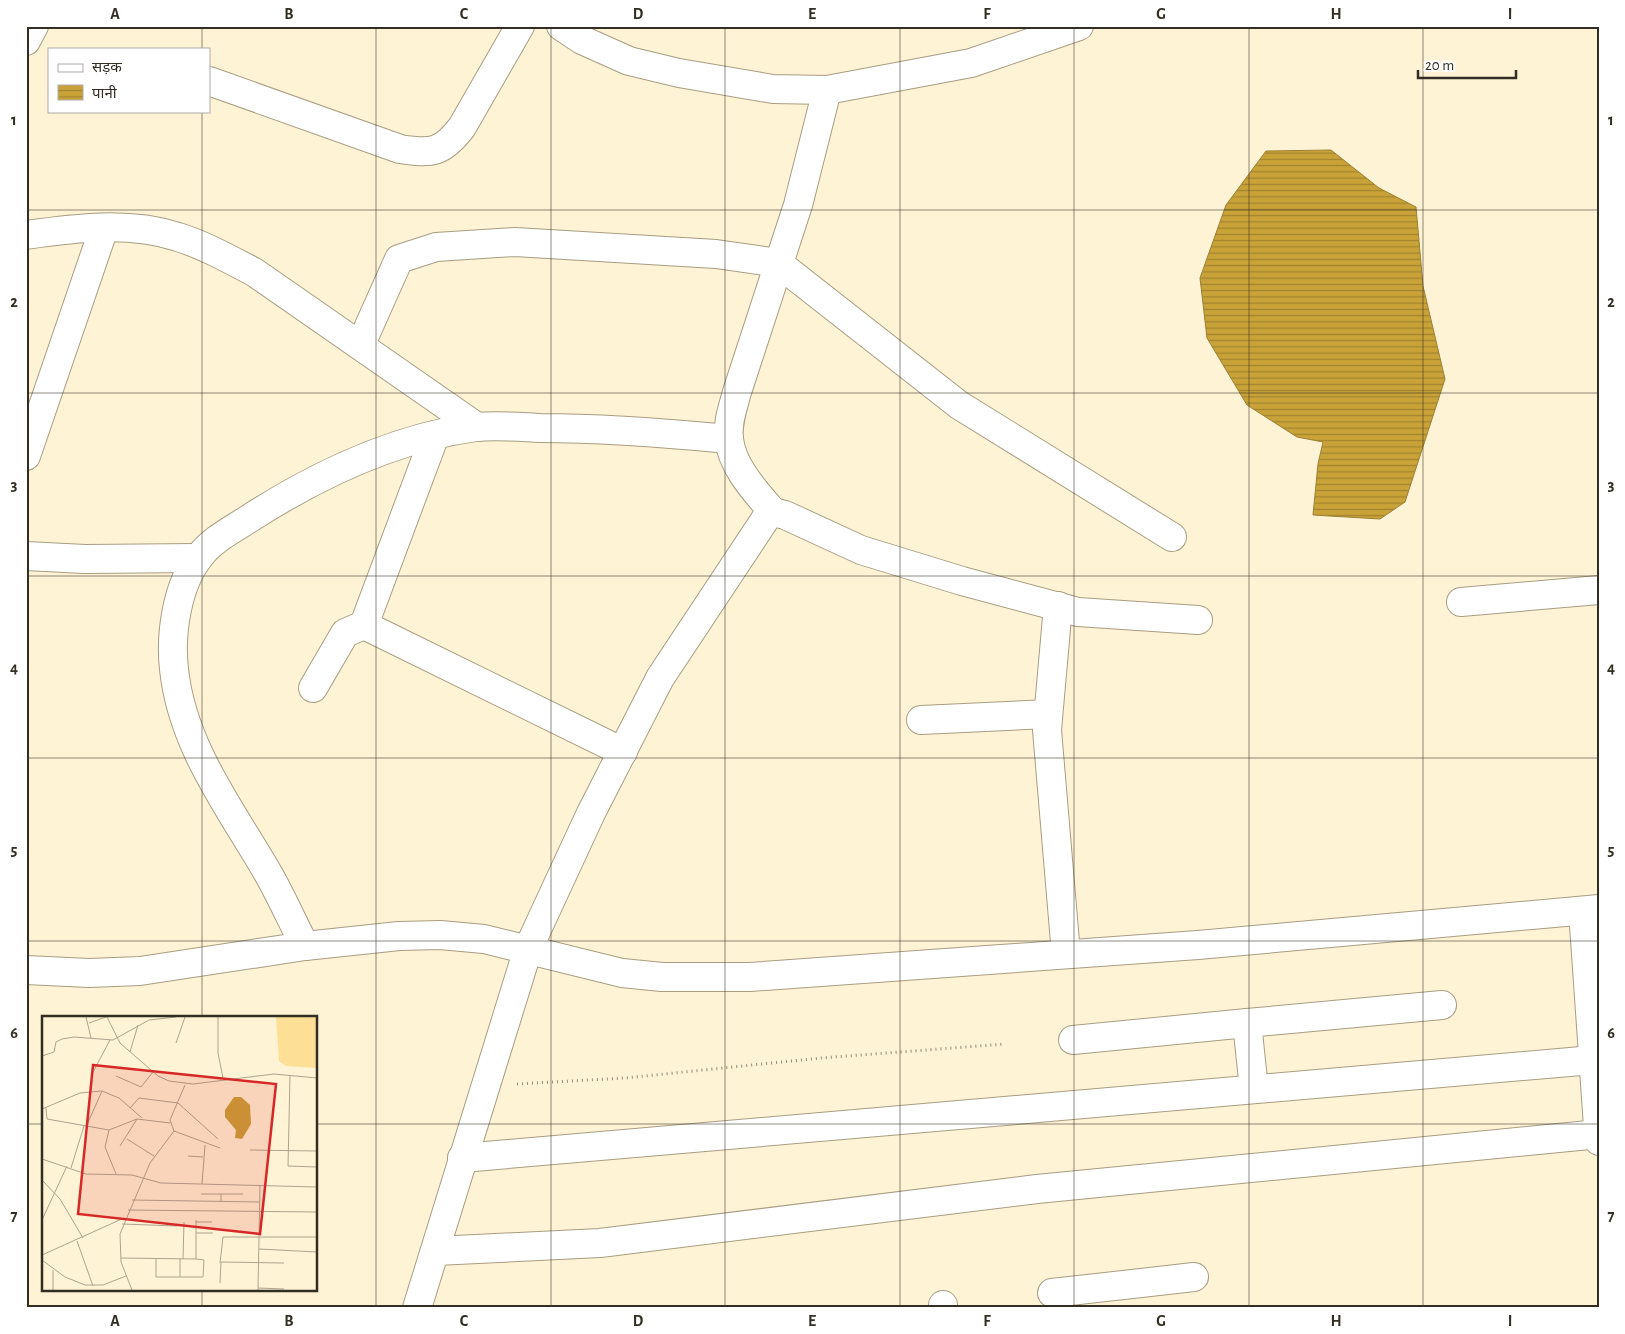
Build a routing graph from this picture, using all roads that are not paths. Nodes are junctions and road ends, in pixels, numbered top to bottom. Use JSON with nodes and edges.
{"nodes":[{"id":1,"x":34,"y":26,"type":"edge"},
{"id":2,"x":520,"y":26,"type":"edge"},
{"id":3,"x":561,"y":26,"type":"edge"},
{"id":4,"x":1080,"y":26,"type":"edge"},
{"id":5,"x":26,"y":41,"type":"edge"},
{"id":6,"x":210,"y":81,"type":"edge"},
{"id":7,"x":827,"y":90,"type":"junction"},
{"id":8,"x":104,"y":228,"type":"junction"},
{"id":9,"x":26,"y":235,"type":"edge"},
{"id":10,"x":778,"y":263,"type":"junction"},
{"id":11,"x":360,"y":344,"type":"junction"},
{"id":12,"x":477,"y":427,"type":"junction"},
{"id":13,"x":435,"y":435,"type":"junction"},
{"id":14,"x":729,"y":439,"type":"junction"},
{"id":15,"x":26,"y":456,"type":"edge"},
{"id":16,"x":773,"y":512,"type":"junction"},
{"id":17,"x":1172,"y":537,"type":"dead end"},
{"id":18,"x":26,"y":556,"type":"edge"},
{"id":19,"x":197,"y":558,"type":"junction"},
{"id":20,"x":1599,"y":590,"type":"edge"},
{"id":21,"x":1461,"y":602,"type":"dead end"},
{"id":22,"x":1058,"y":606,"type":"junction"},
{"id":23,"x":1198,"y":620,"type":"dead end"},
{"id":24,"x":364,"y":625,"type":"junction"},
{"id":25,"x":313,"y":688,"type":"dead end"},
{"id":26,"x":1048,"y":714,"type":"junction"},
{"id":27,"x":921,"y":720,"type":"dead end"},
{"id":28,"x":623,"y":752,"type":"junction"},
{"id":29,"x":1591,"y":910,"type":"edge"},
{"id":30,"x":305,"y":946,"type":"junction"},
{"id":31,"x":528,"y":949,"type":"junction"},
{"id":32,"x":1066,"y":954,"type":"junction"},
{"id":33,"x":26,"y":970,"type":"edge"},
{"id":34,"x":1442,"y":1005,"type":"dead end"},
{"id":35,"x":1247,"y":1023,"type":"junction"},
{"id":36,"x":1073,"y":1040,"type":"dead end"},
{"id":37,"x":1593,"y":1060,"type":"junction"},
{"id":38,"x":1254,"y":1089,"type":"junction"},
{"id":39,"x":1598,"y":1136,"type":"edge"},
{"id":40,"x":462,"y":1158,"type":"junction"},
{"id":41,"x":436,"y":1251,"type":"junction"},
{"id":42,"x":1194,"y":1277,"type":"dead end"},
{"id":43,"x":1052,"y":1290,"type":"edge"},
{"id":44,"x":417,"y":1308,"type":"edge"}],
"edges":[{"from":1,"to":5,"type":"street"},
{"from":2,"to":6,"type":"street"},
{"from":3,"to":7,"type":"street"},
{"from":4,"to":7,"type":"street"},
{"from":7,"to":10,"type":"street"},
{"from":8,"to":9,"type":"street"},
{"from":8,"to":11,"type":"street"},
{"from":8,"to":15,"type":"street"},
{"from":10,"to":11,"type":"street"},
{"from":10,"to":14,"type":"street"},
{"from":10,"to":17,"type":"street"},
{"from":11,"to":12,"type":"street"},
{"from":12,"to":13,"type":"street"},
{"from":12,"to":14,"type":"street"},
{"from":13,"to":19,"type":"street"},
{"from":13,"to":24,"type":"street"},
{"from":14,"to":16,"type":"street"},
{"from":16,"to":22,"type":"street"},
{"from":16,"to":28,"type":"street"},
{"from":18,"to":19,"type":"street"},
{"from":19,"to":30,"type":"street"},
{"from":20,"to":21,"type":"street"},
{"from":22,"to":23,"type":"street"},
{"from":22,"to":26,"type":"street"},
{"from":24,"to":25,"type":"street"},
{"from":24,"to":28,"type":"street"},
{"from":26,"to":27,"type":"street"},
{"from":26,"to":32,"type":"street"},
{"from":28,"to":31,"type":"street"},
{"from":29,"to":32,"type":"street"},
{"from":29,"to":37,"type":"street"},
{"from":30,"to":31,"type":"street"},
{"from":30,"to":33,"type":"street"},
{"from":31,"to":32,"type":"street"},
{"from":31,"to":40,"type":"street"},
{"from":34,"to":35,"type":"street"},
{"from":35,"to":36,"type":"street"},
{"from":35,"to":38,"type":"street"},
{"from":37,"to":38,"type":"street"},
{"from":37,"to":39,"type":"street"},
{"from":38,"to":40,"type":"street"},
{"from":39,"to":41,"type":"street"},
{"from":40,"to":41,"type":"street"},
{"from":41,"to":44,"type":"street"},
{"from":42,"to":43,"type":"street"}]}
